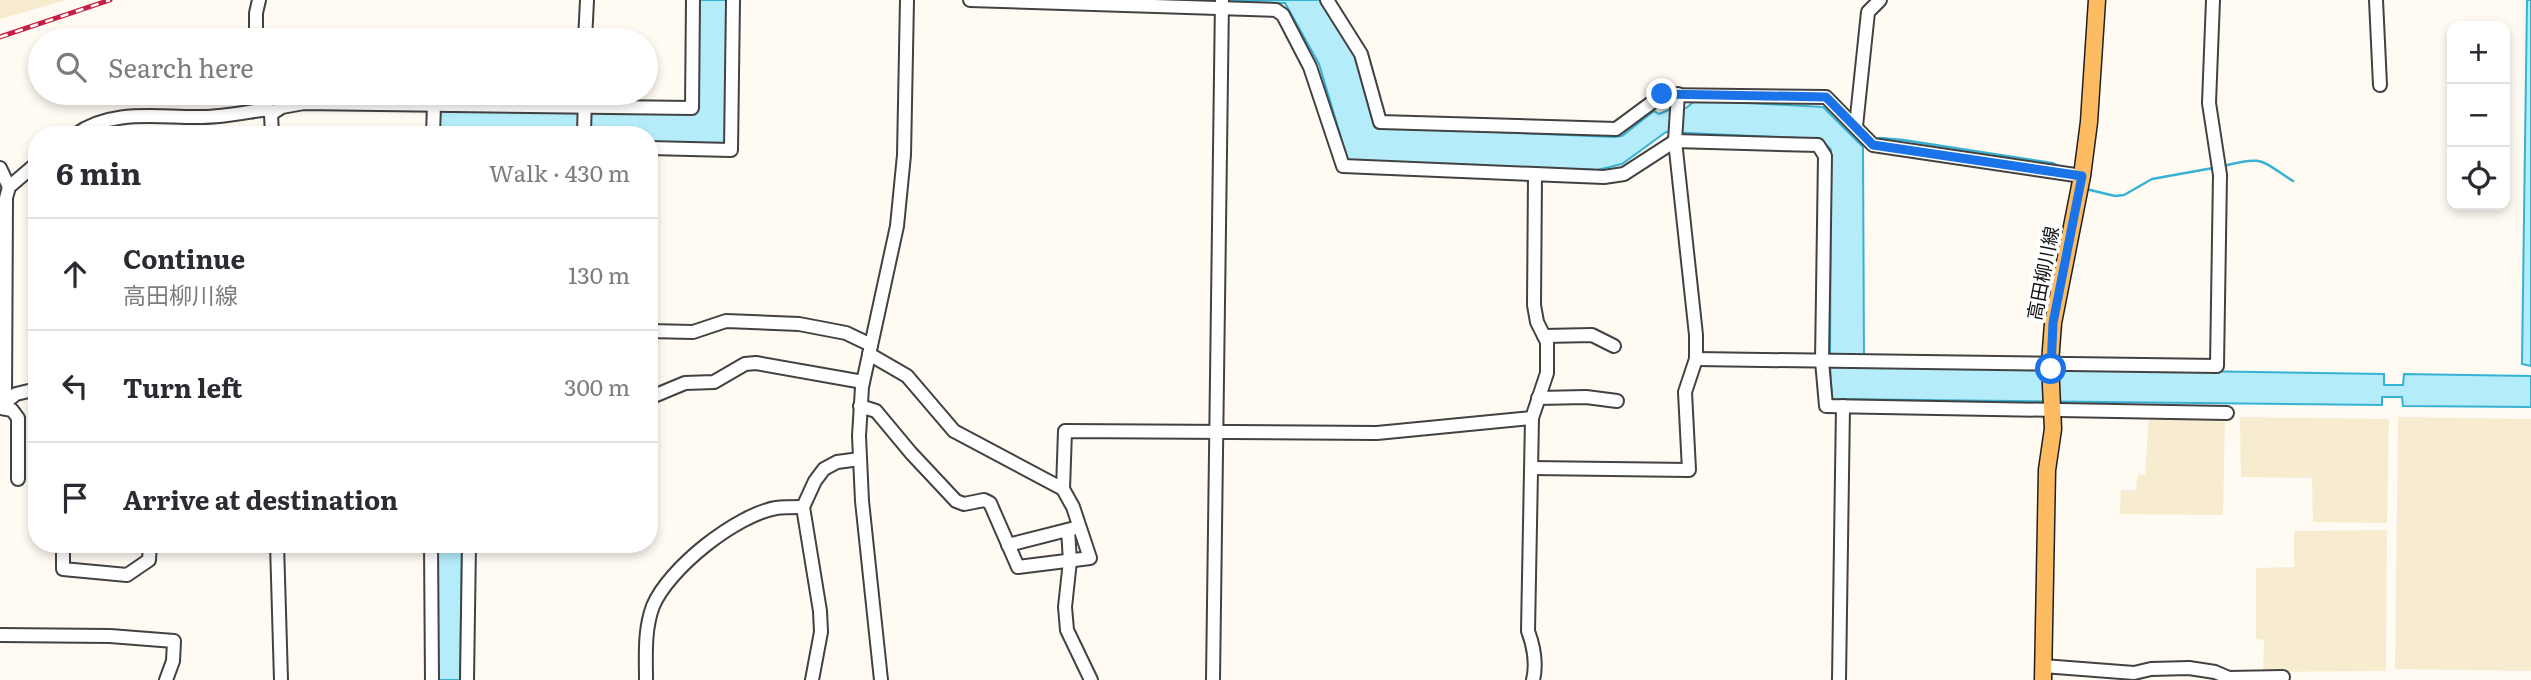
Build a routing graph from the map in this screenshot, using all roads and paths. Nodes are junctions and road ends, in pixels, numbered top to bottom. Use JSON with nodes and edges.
{"nodes":[{"id":1,"x":260,"y":0,"type":"edge"},
{"id":2,"x":587,"y":0,"type":"edge"},
{"id":3,"x":693,"y":0,"type":"edge"},
{"id":4,"x":733,"y":0,"type":"edge"},
{"id":5,"x":907,"y":0,"type":"edge"},
{"id":6,"x":970,"y":0,"type":"edge"},
{"id":7,"x":1327,"y":0,"type":"edge"},
{"id":8,"x":1880,"y":0,"type":"edge"},
{"id":9,"x":2097,"y":0,"type":"edge"},
{"id":10,"x":2213,"y":0,"type":"edge"},
{"id":11,"x":2376,"y":0,"type":"edge"},
{"id":12,"x":1222,"y":4,"type":"edge"},
{"id":13,"x":256,"y":28,"type":"edge"},
{"id":14,"x":586,"y":28,"type":"edge"},
{"id":15,"x":2380,"y":85,"type":"dead end"},
{"id":16,"x":1678,"y":94,"type":"junction"},
{"id":17,"x":263,"y":105,"type":"edge"},
{"id":18,"x":293,"y":105,"type":"edge"},
{"id":19,"x":434,"y":105,"type":"edge"},
{"id":20,"x":585,"y":105,"type":"edge"},
{"id":21,"x":656,"y":105,"type":"edge"},
{"id":22,"x":270,"y":112,"type":"junction"},
{"id":23,"x":87,"y":126,"type":"edge"},
{"id":24,"x":271,"y":126,"type":"edge"},
{"id":25,"x":433,"y":126,"type":"edge"},
{"id":26,"x":584,"y":126,"type":"edge"},
{"id":27,"x":1856,"y":126,"type":"junction"},
{"id":28,"x":1675,"y":141,"type":"junction"},
{"id":29,"x":658,"y":148,"type":"edge"},
{"id":30,"x":0,"y":168,"type":"edge"},
{"id":31,"x":28,"y":169,"type":"edge"},
{"id":32,"x":1535,"y":175,"type":"junction"},
{"id":33,"x":2082,"y":176,"type":"junction"},
{"id":34,"x":9,"y":187,"type":"junction"},
{"id":35,"x":3,"y":236,"type":"edge"},
{"id":36,"x":658,"y":331,"type":"edge"},
{"id":37,"x":1544,"y":336,"type":"junction"},
{"id":38,"x":1614,"y":346,"type":"dead end"},
{"id":39,"x":870,"y":350,"type":"junction"},
{"id":40,"x":1696,"y":359,"type":"junction"},
{"id":41,"x":1822,"y":361,"type":"junction"},
{"id":42,"x":2050,"y":366,"type":"junction"},
{"id":43,"x":863,"y":382,"type":"junction"},
{"id":44,"x":28,"y":391,"type":"edge"},
{"id":45,"x":658,"y":394,"type":"edge"},
{"id":46,"x":1538,"y":398,"type":"junction"},
{"id":47,"x":1617,"y":401,"type":"dead end"},
{"id":48,"x":2,"y":406,"type":"edge"},
{"id":49,"x":1843,"y":406,"type":"junction"},
{"id":50,"x":860,"y":407,"type":"junction"},
{"id":51,"x":2052,"y":407,"type":"junction"},
{"id":52,"x":2227,"y":413,"type":"dead end"},
{"id":53,"x":1532,"y":418,"type":"junction"},
{"id":54,"x":1216,"y":432,"type":"junction"},
{"id":55,"x":860,"y":458,"type":"junction"},
{"id":56,"x":1532,"y":468,"type":"junction"},
{"id":57,"x":18,"y":479,"type":"dead end"},
{"id":58,"x":1063,"y":489,"type":"junction"},
{"id":59,"x":803,"y":507,"type":"junction"},
{"id":60,"x":1074,"y":528,"type":"junction"},
{"id":61,"x":1008,"y":545,"type":"junction"},
{"id":62,"x":63,"y":553,"type":"edge"},
{"id":63,"x":149,"y":553,"type":"edge"},
{"id":64,"x":277,"y":553,"type":"edge"},
{"id":65,"x":431,"y":553,"type":"edge"},
{"id":66,"x":469,"y":553,"type":"edge"},
{"id":67,"x":1070,"y":561,"type":"junction"},
{"id":68,"x":0,"y":635,"type":"edge"},
{"id":69,"x":2043,"y":673,"type":"edge"},
{"id":70,"x":2283,"y":677,"type":"dead end"},
{"id":71,"x":166,"y":680,"type":"edge"},
{"id":72,"x":281,"y":680,"type":"edge"},
{"id":73,"x":432,"y":680,"type":"edge"},
{"id":74,"x":467,"y":680,"type":"edge"},
{"id":75,"x":646,"y":680,"type":"edge"},
{"id":76,"x":812,"y":680,"type":"edge"},
{"id":77,"x":881,"y":680,"type":"edge"},
{"id":78,"x":1091,"y":680,"type":"edge"},
{"id":79,"x":1213,"y":680,"type":"edge"},
{"id":80,"x":1533,"y":680,"type":"edge"},
{"id":81,"x":1839,"y":680,"type":"edge"}],
"edges":[{"from":1,"to":13,"type":"street"},
{"from":2,"to":14,"type":"street"},
{"from":3,"to":21,"type":"street"},
{"from":4,"to":29,"type":"street"},
{"from":5,"to":39,"type":"street"},
{"from":6,"to":12,"type":"street"},
{"from":7,"to":16,"type":"street"},
{"from":8,"to":27,"type":"street"},
{"from":9,"to":33,"type":"main road","name":"高田柳川線"},
{"from":10,"to":42,"type":"street"},
{"from":11,"to":15,"type":"street"},
{"from":12,"to":32,"type":"street"},
{"from":12,"to":54,"type":"street"},
{"from":16,"to":27,"type":"street"},
{"from":16,"to":28,"type":"street"},
{"from":17,"to":22,"type":"street"},
{"from":18,"to":22,"type":"street"},
{"from":19,"to":25,"type":"street"},
{"from":20,"to":26,"type":"street"},
{"from":22,"to":23,"type":"street"},
{"from":22,"to":24,"type":"street"},
{"from":27,"to":33,"type":"street"},
{"from":28,"to":32,"type":"street"},
{"from":28,"to":40,"type":"street"},
{"from":28,"to":41,"type":"street"},
{"from":30,"to":34,"type":"street"},
{"from":31,"to":34,"type":"street"},
{"from":32,"to":37,"type":"street"},
{"from":33,"to":42,"type":"main road","name":"高田柳川線"},
{"from":34,"to":35,"type":"street"},
{"from":35,"to":48,"type":"street"},
{"from":36,"to":39,"type":"street"},
{"from":37,"to":38,"type":"street"},
{"from":37,"to":46,"type":"street"},
{"from":39,"to":43,"type":"street"},
{"from":39,"to":58,"type":"street"},
{"from":40,"to":41,"type":"street"},
{"from":40,"to":56,"type":"street"},
{"from":41,"to":42,"type":"street"},
{"from":41,"to":49,"type":"street"},
{"from":42,"to":51,"type":"main road","name":"高田柳川線"},
{"from":43,"to":45,"type":"street"},
{"from":43,"to":50,"type":"street"},
{"from":44,"to":48,"type":"street"},
{"from":46,"to":47,"type":"street"},
{"from":46,"to":53,"type":"street"},
{"from":48,"to":57,"type":"street"},
{"from":49,"to":51,"type":"street"},
{"from":49,"to":81,"type":"street"},
{"from":50,"to":55,"type":"street"},
{"from":50,"to":61,"type":"street"},
{"from":51,"to":52,"type":"street"},
{"from":51,"to":69,"type":"main road","name":"高田柳川線"},
{"from":53,"to":54,"type":"street"},
{"from":53,"to":56,"type":"street"},
{"from":54,"to":58,"type":"street"},
{"from":54,"to":79,"type":"street"},
{"from":55,"to":59,"type":"street"},
{"from":55,"to":77,"type":"street"},
{"from":56,"to":80,"type":"street"},
{"from":58,"to":60,"type":"street"},
{"from":59,"to":75,"type":"street"},
{"from":59,"to":76,"type":"street"},
{"from":60,"to":61,"type":"street"},
{"from":60,"to":67,"type":"street"},
{"from":60,"to":67,"type":"street"},
{"from":61,"to":67,"type":"street"},
{"from":62,"to":63,"type":"street"},
{"from":64,"to":72,"type":"street"},
{"from":65,"to":73,"type":"street"},
{"from":66,"to":74,"type":"street"},
{"from":67,"to":78,"type":"street"},
{"from":68,"to":71,"type":"street"},
{"from":69,"to":70,"type":"street"}]}
